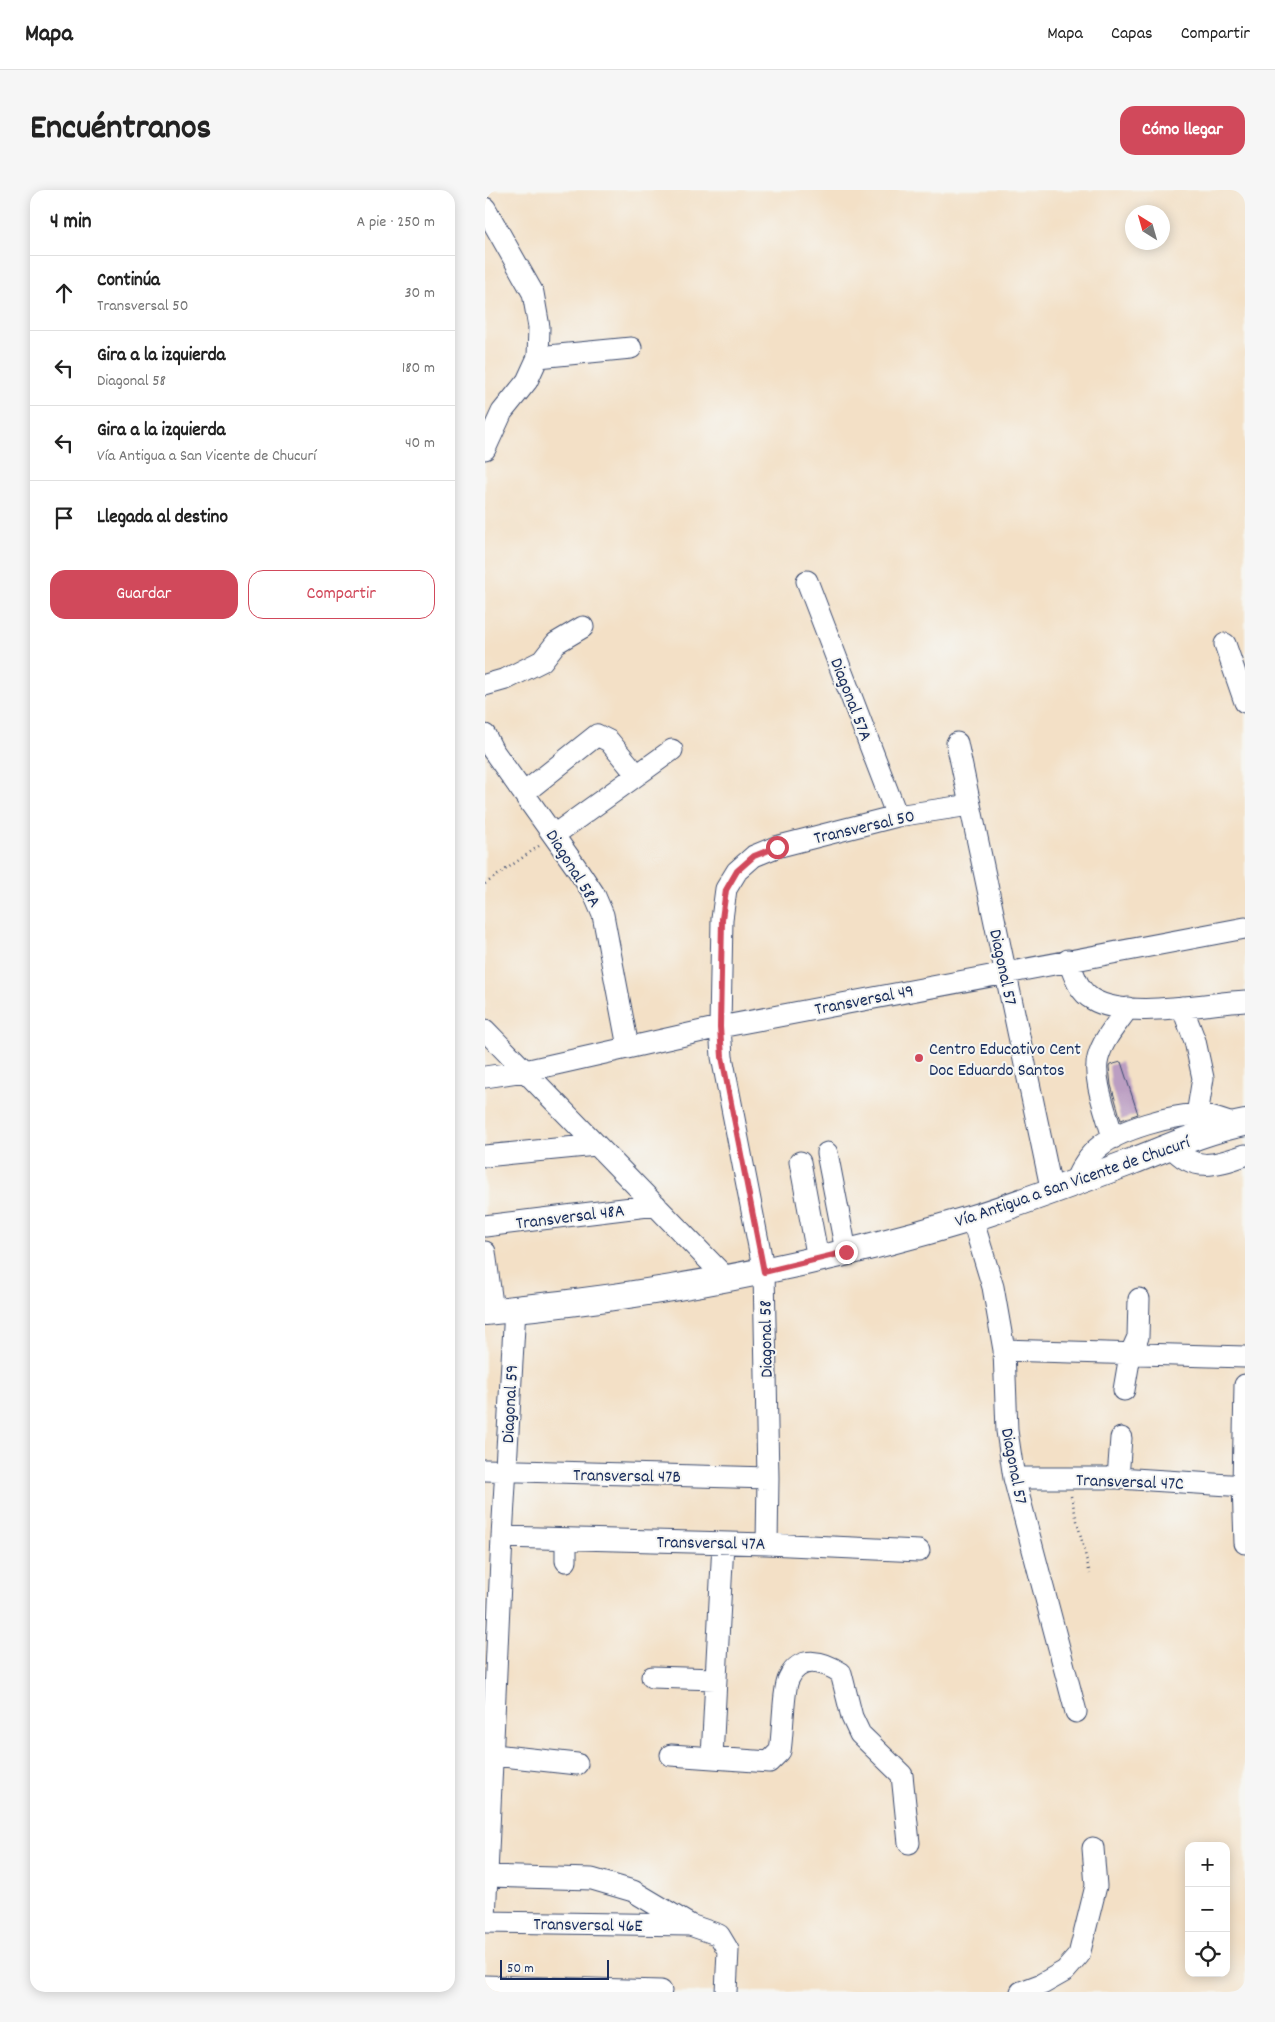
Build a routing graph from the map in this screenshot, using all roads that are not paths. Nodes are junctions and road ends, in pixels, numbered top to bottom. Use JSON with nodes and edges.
{"nodes":[{"id":1,"x":485,"y":208,"type":"edge"},
{"id":2,"x":631,"y":348,"type":"dead end"},
{"id":3,"x":538,"y":357,"type":"junction"},
{"id":4,"x":485,"y":449,"type":"edge"},
{"id":5,"x":807,"y":581,"type":"dead end"},
{"id":6,"x":583,"y":627,"type":"dead end"},
{"id":7,"x":1225,"y":644,"type":"dead end"},
{"id":8,"x":485,"y":685,"type":"edge"},
{"id":9,"x":1245,"y":702,"type":"edge"},
{"id":10,"x":485,"y":735,"type":"edge"},
{"id":11,"x":957,"y":742,"type":"dead end"},
{"id":12,"x":672,"y":750,"type":"dead end"},
{"id":13,"x":637,"y":775,"type":"junction"},
{"id":14,"x":524,"y":793,"type":"junction"},
{"id":15,"x":970,"y":805,"type":"junction"},
{"id":16,"x":897,"y":816,"type":"junction"},
{"id":17,"x":554,"y":835,"type":"junction"},
{"id":18,"x":737,"y":871,"type":"joint"},
{"id":19,"x":1245,"y":928,"type":"edge"},
{"id":20,"x":1068,"y":960,"type":"junction"},
{"id":21,"x":1004,"y":972,"type":"junction"},
{"id":22,"x":1245,"y":1000,"type":"edge"},
{"id":23,"x":1182,"y":1007,"type":"junction"},
{"id":24,"x":1128,"y":1008,"type":"junction"},
{"id":25,"x":720,"y":1027,"type":"junction"},
{"id":26,"x":485,"y":1030,"type":"edge"},
{"id":27,"x":628,"y":1047,"type":"junction"},
{"id":28,"x":525,"y":1071,"type":"junction"},
{"id":29,"x":485,"y":1077,"type":"edge"},
{"id":30,"x":1197,"y":1115,"type":"junction"},
{"id":31,"x":1240,"y":1124,"type":"edge"},
{"id":32,"x":1113,"y":1138,"type":"junction"},
{"id":33,"x":597,"y":1145,"type":"junction"},
{"id":34,"x":1171,"y":1146,"type":"junction"},
{"id":35,"x":827,"y":1153,"type":"dead end"},
{"id":36,"x":1245,"y":1155,"type":"edge"},
{"id":37,"x":485,"y":1156,"type":"edge"},
{"id":38,"x":800,"y":1162,"type":"dead end"},
{"id":39,"x":1063,"y":1188,"type":"junction"},
{"id":40,"x":656,"y":1206,"type":"junction"},
{"id":41,"x":972,"y":1218,"type":"junction"},
{"id":42,"x":485,"y":1226,"type":"edge"},
{"id":43,"x":485,"y":1252,"type":"edge"},
{"id":44,"x":846,"y":1252,"type":"junction"},
{"id":45,"x":818,"y":1259,"type":"junction"},
{"id":46,"x":764,"y":1272,"type":"junction"},
{"id":47,"x":727,"y":1279,"type":"junction"},
{"id":48,"x":1139,"y":1299,"type":"dead end"},
{"id":49,"x":498,"y":1311,"type":"edge"},
{"id":50,"x":1004,"y":1350,"type":"junction"},
{"id":51,"x":1130,"y":1355,"type":"junction"},
{"id":52,"x":1245,"y":1357,"type":"edge"},
{"id":53,"x":1245,"y":1385,"type":"edge"},
{"id":54,"x":1124,"y":1390,"type":"dead end"},
{"id":55,"x":1121,"y":1438,"type":"dead end"},
{"id":56,"x":495,"y":1471,"type":"edge"},
{"id":57,"x":769,"y":1478,"type":"junction"},
{"id":58,"x":1014,"y":1478,"type":"junction"},
{"id":59,"x":1118,"y":1478,"type":"junction"},
{"id":60,"x":1244,"y":1485,"type":"edge"},
{"id":61,"x":502,"y":1537,"type":"junction"},
{"id":62,"x":566,"y":1539,"type":"junction"},
{"id":63,"x":723,"y":1543,"type":"junction"},
{"id":64,"x":767,"y":1544,"type":"junction"},
{"id":65,"x":1245,"y":1544,"type":"edge"},
{"id":66,"x":919,"y":1551,"type":"dead end"},
{"id":67,"x":565,"y":1561,"type":"dead end"},
{"id":68,"x":492,"y":1629,"type":"edge"},
{"id":69,"x":652,"y":1677,"type":"dead end"},
{"id":70,"x":715,"y":1679,"type":"junction"},
{"id":71,"x":1076,"y":1712,"type":"dead end"},
{"id":72,"x":489,"y":1754,"type":"edge"},
{"id":73,"x":671,"y":1755,"type":"dead end"},
{"id":74,"x":712,"y":1757,"type":"junction"},
{"id":75,"x":577,"y":1764,"type":"dead end"},
{"id":76,"x":909,"y":1843,"type":"dead end"},
{"id":77,"x":1093,"y":1848,"type":"dead end"},
{"id":78,"x":488,"y":1876,"type":"junction"},
{"id":79,"x":485,"y":1920,"type":"edge"},
{"id":80,"x":690,"y":1925,"type":"junction"},
{"id":81,"x":485,"y":1986,"type":"edge"},
{"id":82,"x":661,"y":1991,"type":"dead end"},
{"id":83,"x":726,"y":1992,"type":"edge"},
{"id":84,"x":1021,"y":1992,"type":"edge"}],
"edges":[{"from":1,"to":3,"type":"street"},
{"from":2,"to":3,"type":"street"},
{"from":3,"to":4,"type":"street"},
{"from":5,"to":16,"type":"street","name":"Diagonal 57A"},
{"from":6,"to":8,"type":"street"},
{"from":7,"to":9,"type":"street"},
{"from":10,"to":14,"type":"street","name":"Diagonal 58A"},
{"from":11,"to":15,"type":"street","name":"Diagonal 57"},
{"from":12,"to":13,"type":"street"},
{"from":13,"to":14,"type":"street"},
{"from":13,"to":17,"type":"street"},
{"from":14,"to":17,"type":"street","name":"Diagonal 58A"},
{"from":15,"to":16,"type":"street","name":"Transversal 50"},
{"from":15,"to":21,"type":"street","name":"Diagonal 57"},
{"from":16,"to":18,"type":"street","name":"Transversal 50"},
{"from":17,"to":27,"type":"street","name":"Diagonal 58A"},
{"from":18,"to":25,"type":"street","name":"Diagonal 58"},
{"from":19,"to":20,"type":"street","name":"Transversal 49"},
{"from":20,"to":21,"type":"street","name":"Transversal 49"},
{"from":20,"to":24,"type":"street"},
{"from":21,"to":25,"type":"street","name":"Transversal 49"},
{"from":21,"to":39,"type":"street","name":"Diagonal 57"},
{"from":22,"to":23,"type":"street"},
{"from":23,"to":24,"type":"street"},
{"from":23,"to":30,"type":"street"},
{"from":24,"to":32,"type":"street"},
{"from":25,"to":27,"type":"street","name":"Transversal 49"},
{"from":25,"to":46,"type":"street","name":"Diagonal 58"},
{"from":26,"to":28,"type":"street"},
{"from":27,"to":28,"type":"street","name":"Transversal 49"},
{"from":28,"to":29,"type":"street","name":"Transversal 49"},
{"from":28,"to":33,"type":"street"},
{"from":30,"to":31,"type":"street"},
{"from":30,"to":32,"type":"street"},
{"from":31,"to":34,"type":"main road","name":"Vía Antigua a San Vicente de Chucurí"},
{"from":32,"to":39,"type":"street"},
{"from":33,"to":37,"type":"street"},
{"from":33,"to":40,"type":"street"},
{"from":34,"to":36,"type":"street"},
{"from":34,"to":39,"type":"main road","name":"Vía Antigua a San Vicente de Chucurí"},
{"from":35,"to":44,"type":"street"},
{"from":38,"to":45,"type":"street"},
{"from":39,"to":41,"type":"main road","name":"Vía Antigua a San Vicente de Chucurí"},
{"from":40,"to":42,"type":"street","name":"Transversal 48A"},
{"from":40,"to":47,"type":"street"},
{"from":41,"to":44,"type":"main road","name":"Vía Antigua a San Vicente de Chucurí"},
{"from":41,"to":50,"type":"street","name":"Diagonal 57"},
{"from":43,"to":49,"type":"street","name":"Diagonal 59"},
{"from":44,"to":45,"type":"main road","name":"Vía Antigua a San Vicente de Chucurí"},
{"from":45,"to":46,"type":"main road","name":"Vía Antigua a San Vicente de Chucurí"},
{"from":46,"to":47,"type":"main road","name":"Vía Antigua a San Vicente de Chucurí"},
{"from":46,"to":57,"type":"street","name":"Diagonal 58"},
{"from":47,"to":49,"type":"main road","name":"Vía Antigua a San Vicente de Chucurí"},
{"from":48,"to":51,"type":"street"},
{"from":49,"to":56,"type":"street","name":"Diagonal 59"},
{"from":50,"to":51,"type":"street"},
{"from":50,"to":58,"type":"street","name":"Diagonal 57"},
{"from":51,"to":52,"type":"street"},
{"from":51,"to":54,"type":"street"},
{"from":53,"to":60,"type":"street"},
{"from":55,"to":59,"type":"street"},
{"from":56,"to":57,"type":"street","name":"Transversal 47B"},
{"from":56,"to":61,"type":"street","name":"Diagonal 59"},
{"from":57,"to":64,"type":"street","name":"Diagonal 58"},
{"from":58,"to":59,"type":"street","name":"Transversal 47C"},
{"from":58,"to":71,"type":"street","name":"Diagonal 57"},
{"from":59,"to":60,"type":"street","name":"Transversal 47C"},
{"from":60,"to":65,"type":"street"},
{"from":61,"to":62,"type":"street","name":"Transversal 47A"},
{"from":61,"to":68,"type":"street","name":"Diagonal 59"},
{"from":62,"to":63,"type":"street","name":"Transversal 47A"},
{"from":62,"to":67,"type":"street"},
{"from":63,"to":64,"type":"street","name":"Transversal 47A"},
{"from":63,"to":70,"type":"street"},
{"from":64,"to":66,"type":"street","name":"Transversal 47A"},
{"from":68,"to":72,"type":"street","name":"Diagonal 59"},
{"from":69,"to":70,"type":"street"},
{"from":70,"to":74,"type":"street"},
{"from":72,"to":75,"type":"street"},
{"from":72,"to":78,"type":"street","name":"Diagonal 59"},
{"from":73,"to":74,"type":"street"},
{"from":74,"to":76,"type":"street"},
{"from":77,"to":84,"type":"street"},
{"from":78,"to":79,"type":"street","name":"Diagonal 59"},
{"from":78,"to":80,"type":"street"},
{"from":79,"to":80,"type":"street","name":"Transversal 46E"},
{"from":80,"to":83,"type":"street"},
{"from":81,"to":82,"type":"street"}]}
